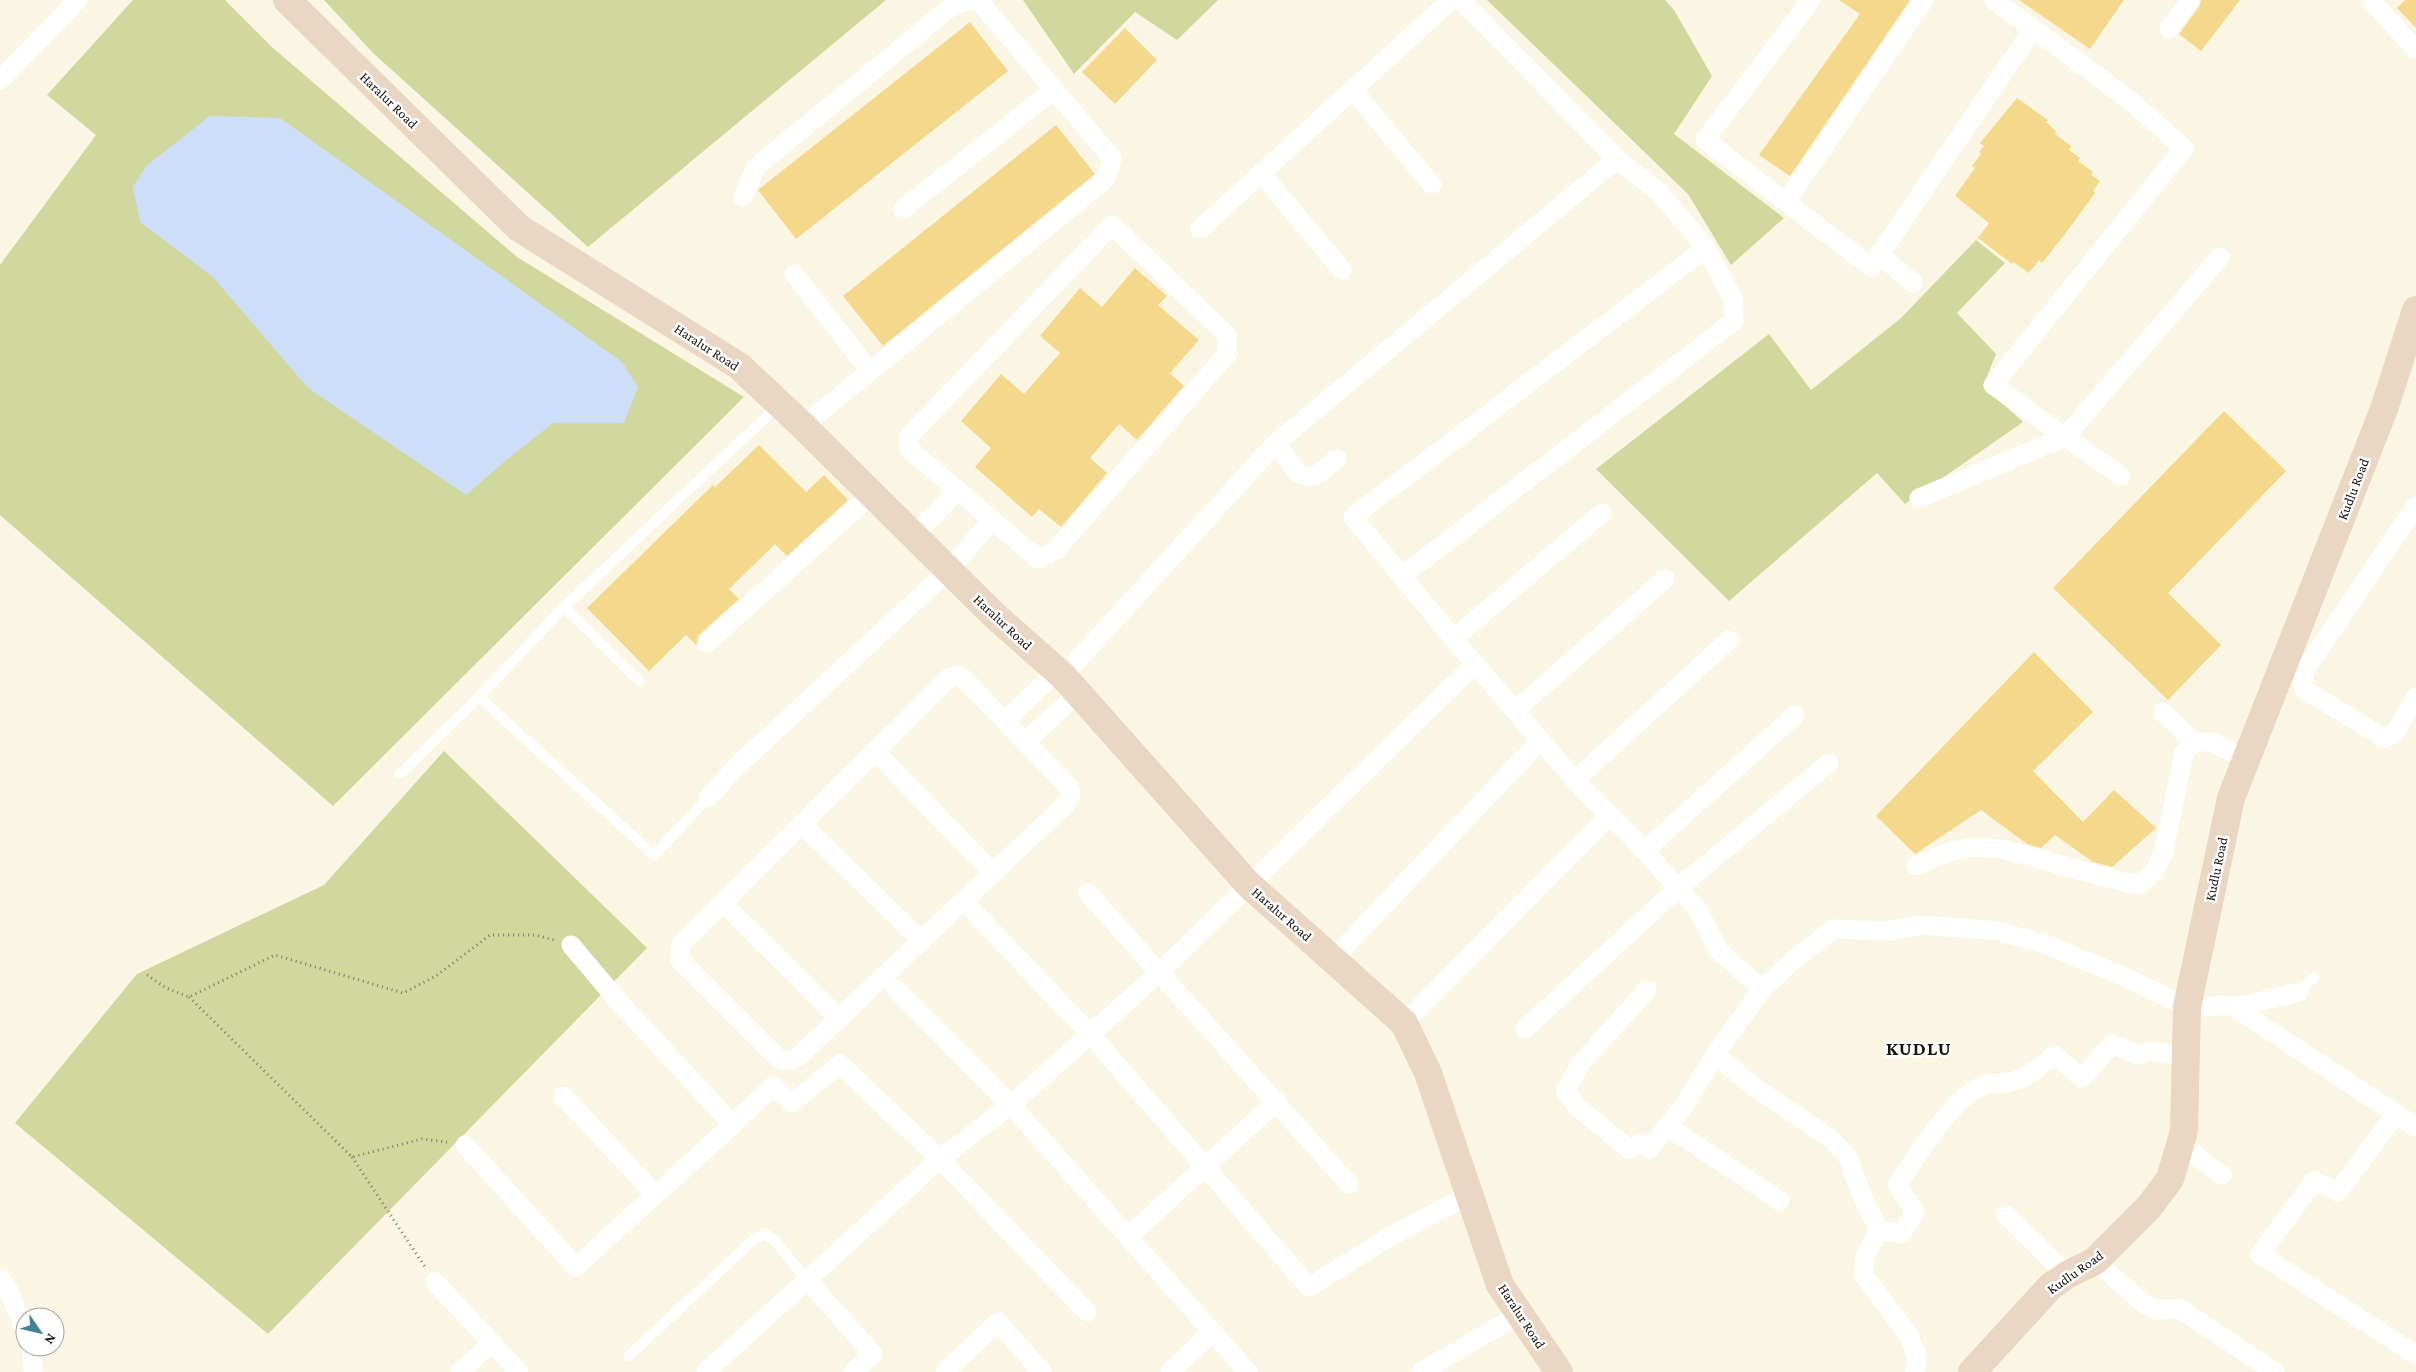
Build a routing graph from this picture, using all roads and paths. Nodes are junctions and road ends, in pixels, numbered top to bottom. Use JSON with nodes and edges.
{"nodes":[{"id":1,"x":78,"y":0,"type":"edge"},
{"id":2,"x":287,"y":0,"type":"edge"},
{"id":3,"x":971,"y":0,"type":"edge"},
{"id":4,"x":978,"y":0,"type":"edge"},
{"id":5,"x":1451,"y":0,"type":"edge"},
{"id":6,"x":1461,"y":0,"type":"edge"},
{"id":7,"x":1811,"y":0,"type":"edge"},
{"id":8,"x":1924,"y":0,"type":"edge"},
{"id":9,"x":1994,"y":0,"type":"edge"},
{"id":10,"x":2190,"y":0,"type":"edge"},
{"id":11,"x":2371,"y":0,"type":"edge"},
{"id":12,"x":2033,"y":29,"type":"junction"},
{"id":13,"x":2169,"y":29,"type":"dead end"},
{"id":14,"x":2416,"y":50,"type":"edge"},
{"id":15,"x":0,"y":80,"type":"edge"},
{"id":16,"x":1054,"y":90,"type":"junction"},
{"id":17,"x":1353,"y":90,"type":"junction"},
{"id":18,"x":1617,"y":159,"type":"junction"},
{"id":19,"x":1261,"y":173,"type":"junction"},
{"id":20,"x":1432,"y":185,"type":"dead end"},
{"id":21,"x":743,"y":197,"type":"dead end"},
{"id":22,"x":1786,"y":202,"type":"junction"},
{"id":23,"x":903,"y":209,"type":"dead end"},
{"id":24,"x":1200,"y":230,"type":"dead end"},
{"id":25,"x":1706,"y":248,"type":"junction"},
{"id":26,"x":1880,"y":254,"type":"junction"},
{"id":27,"x":2220,"y":257,"type":"dead end"},
{"id":28,"x":1342,"y":270,"type":"dead end"},
{"id":29,"x":794,"y":274,"type":"dead end"},
{"id":30,"x":1913,"y":283,"type":"dead end"},
{"id":31,"x":2416,"y":310,"type":"edge"},
{"id":32,"x":870,"y":371,"type":"junction"},
{"id":33,"x":780,"y":404,"type":"junction"},
{"id":34,"x":803,"y":426,"type":"junction"},
{"id":35,"x":2065,"y":437,"type":"junction"},
{"id":36,"x":1276,"y":443,"type":"junction"},
{"id":37,"x":1337,"y":459,"type":"dead end"},
{"id":38,"x":2121,"y":476,"type":"dead end"},
{"id":39,"x":958,"y":490,"type":"junction"},
{"id":40,"x":872,"y":494,"type":"junction"},
{"id":41,"x":1919,"y":498,"type":"dead end"},
{"id":42,"x":2416,"y":506,"type":"edge"},
{"id":43,"x":1602,"y":513,"type":"dead end"},
{"id":44,"x":992,"y":520,"type":"junction"},
{"id":45,"x":914,"y":536,"type":"junction"},
{"id":46,"x":949,"y":570,"type":"junction"},
{"id":47,"x":1402,"y":576,"type":"junction"},
{"id":48,"x":1665,"y":578,"type":"dead end"},
{"id":49,"x":564,"y":607,"type":"junction"},
{"id":50,"x":1453,"y":639,"type":"junction"},
{"id":51,"x":1729,"y":640,"type":"dead end"},
{"id":52,"x":707,"y":643,"type":"dead end"},
{"id":53,"x":1475,"y":664,"type":"junction"},
{"id":54,"x":2296,"y":665,"type":"junction"},
{"id":55,"x":1066,"y":680,"type":"junction"},
{"id":56,"x":639,"y":681,"type":"dead end"},
{"id":57,"x":479,"y":697,"type":"junction"},
{"id":58,"x":2416,"y":697,"type":"edge"},
{"id":59,"x":1516,"y":710,"type":"junction"},
{"id":60,"x":2163,"y":712,"type":"dead end"},
{"id":61,"x":1795,"y":715,"type":"dead end"},
{"id":62,"x":1005,"y":721,"type":"junction"},
{"id":63,"x":1541,"y":740,"type":"junction"},
{"id":64,"x":1025,"y":742,"type":"junction"},
{"id":65,"x":2194,"y":742,"type":"junction"},
{"id":66,"x":875,"y":751,"type":"junction"},
{"id":67,"x":2246,"y":760,"type":"junction"},
{"id":68,"x":1829,"y":762,"type":"dead end"},
{"id":69,"x":400,"y":774,"type":"dead end"},
{"id":70,"x":1575,"y":780,"type":"junction"},
{"id":71,"x":708,"y":798,"type":"joint"},
{"id":72,"x":1610,"y":815,"type":"junction"},
{"id":73,"x":802,"y":824,"type":"junction"},
{"id":74,"x":1644,"y":850,"type":"junction"},
{"id":75,"x":1916,"y":866,"type":"dead end"},
{"id":76,"x":994,"y":874,"type":"junction"},
{"id":77,"x":1248,"y":884,"type":"junction"},
{"id":78,"x":1677,"y":889,"type":"junction"},
{"id":79,"x":1088,"y":893,"type":"dead end"},
{"id":80,"x":723,"y":903,"type":"junction"},
{"id":81,"x":974,"y":912,"type":"dead end"},
{"id":82,"x":922,"y":941,"type":"junction"},
{"id":83,"x":571,"y":945,"type":"joint"},
{"id":84,"x":1333,"y":958,"type":"junction"},
{"id":85,"x":1160,"y":972,"type":"junction"},
{"id":86,"x":147,"y":975,"type":"dead end"},
{"id":87,"x":2314,"y":977,"type":"dead end"},
{"id":88,"x":896,"y":989,"type":"dead end"},
{"id":89,"x":1762,"y":989,"type":"junction"},
{"id":90,"x":1647,"y":990,"type":"dead end"},
{"id":91,"x":2299,"y":992,"type":"joint"},
{"id":92,"x":188,"y":997,"type":"junction"},
{"id":93,"x":2231,"y":1006,"type":"junction"},
{"id":94,"x":2186,"y":1007,"type":"junction"},
{"id":95,"x":840,"y":1019,"type":"junction"},
{"id":96,"x":1404,"y":1023,"type":"junction"},
{"id":97,"x":1525,"y":1029,"type":"dead end"},
{"id":98,"x":1091,"y":1035,"type":"junction"},
{"id":99,"x":1715,"y":1055,"type":"junction"},
{"id":100,"x":2186,"y":1057,"type":"junction"},
{"id":101,"x":563,"y":1096,"type":"dead end"},
{"id":102,"x":1277,"y":1101,"type":"junction"},
{"id":103,"x":1011,"y":1106,"type":"junction"},
{"id":104,"x":2396,"y":1114,"type":"junction"},
{"id":105,"x":733,"y":1125,"type":"junction"},
{"id":106,"x":1667,"y":1126,"type":"junction"},
{"id":107,"x":2416,"y":1127,"type":"edge"},
{"id":108,"x":2181,"y":1144,"type":"junction"},
{"id":109,"x":465,"y":1145,"type":"joint"},
{"id":110,"x":352,"y":1157,"type":"junction"},
{"id":111,"x":940,"y":1159,"type":"junction"},
{"id":112,"x":1204,"y":1166,"type":"junction"},
{"id":113,"x":2222,"y":1175,"type":"dead end"},
{"id":114,"x":1349,"y":1184,"type":"dead end"},
{"id":115,"x":654,"y":1193,"type":"junction"},
{"id":116,"x":1469,"y":1195,"type":"junction"},
{"id":117,"x":1780,"y":1201,"type":"dead end"},
{"id":118,"x":2006,"y":1215,"type":"dead end"},
{"id":119,"x":1879,"y":1230,"type":"junction"},
{"id":120,"x":1128,"y":1237,"type":"junction"},
{"id":121,"x":2096,"y":1261,"type":"junction"},
{"id":122,"x":2067,"y":1275,"type":"junction"},
{"id":123,"x":0,"y":1278,"type":"edge"},
{"id":124,"x":807,"y":1280,"type":"junction"},
{"id":125,"x":435,"y":1282,"type":"joint"},
{"id":126,"x":15,"y":1307,"type":"edge"},
{"id":127,"x":1087,"y":1312,"type":"dead end"},
{"id":128,"x":1520,"y":1314,"type":"junction"},
{"id":129,"x":1212,"y":1332,"type":"junction"},
{"id":130,"x":492,"y":1343,"type":"junction"},
{"id":131,"x":2416,"y":1355,"type":"edge"},
{"id":132,"x":630,"y":1356,"type":"dead end"},
{"id":133,"x":32,"y":1357,"type":"edge"},
{"id":134,"x":33,"y":1372,"type":"edge"},
{"id":135,"x":460,"y":1372,"type":"edge"},
{"id":136,"x":519,"y":1372,"type":"edge"},
{"id":137,"x":706,"y":1372,"type":"edge"},
{"id":138,"x":854,"y":1372,"type":"edge"},
{"id":139,"x":945,"y":1372,"type":"edge"},
{"id":140,"x":1042,"y":1372,"type":"edge"},
{"id":141,"x":1170,"y":1372,"type":"edge"},
{"id":142,"x":1248,"y":1372,"type":"edge"},
{"id":143,"x":1421,"y":1372,"type":"edge"},
{"id":144,"x":1559,"y":1372,"type":"edge"},
{"id":145,"x":1915,"y":1372,"type":"edge"},
{"id":146,"x":1972,"y":1372,"type":"edge"},
{"id":147,"x":2275,"y":1372,"type":"edge"}],
"edges":[{"from":1,"to":15,"type":"street"},
{"from":2,"to":33,"type":"street","name":"Haralur Road"},
{"from":3,"to":21,"type":"street"},
{"from":4,"to":16,"type":"street"},
{"from":5,"to":17,"type":"street"},
{"from":6,"to":18,"type":"street"},
{"from":7,"to":22,"type":"street"},
{"from":8,"to":22,"type":"street"},
{"from":9,"to":12,"type":"street"},
{"from":10,"to":13,"type":"street"},
{"from":11,"to":14,"type":"street"},
{"from":12,"to":26,"type":"street"},
{"from":12,"to":35,"type":"street"},
{"from":16,"to":23,"type":"street"},
{"from":16,"to":32,"type":"street"},
{"from":17,"to":19,"type":"street"},
{"from":17,"to":20,"type":"street"},
{"from":18,"to":25,"type":"street"},
{"from":18,"to":36,"type":"street"},
{"from":19,"to":24,"type":"street"},
{"from":19,"to":28,"type":"street"},
{"from":22,"to":26,"type":"street"},
{"from":25,"to":47,"type":"street"},
{"from":25,"to":47,"type":"street"},
{"from":26,"to":30,"type":"street"},
{"from":27,"to":35,"type":"street"},
{"from":29,"to":32,"type":"street"},
{"from":31,"to":54,"type":"street","name":"Kudlu Road"},
{"from":32,"to":34,"type":"street"},
{"from":33,"to":34,"type":"street","name":"Haralur Road"},
{"from":33,"to":49,"type":"lane"},
{"from":34,"to":40,"type":"street","name":"Haralur Road"},
{"from":35,"to":38,"type":"street"},
{"from":35,"to":41,"type":"street"},
{"from":36,"to":37,"type":"street"},
{"from":36,"to":55,"type":"street"},
{"from":39,"to":44,"type":"street"},
{"from":39,"to":44,"type":"street"},
{"from":39,"to":45,"type":"street"},
{"from":40,"to":45,"type":"street","name":"Haralur Road"},
{"from":40,"to":52,"type":"street"},
{"from":42,"to":54,"type":"street"},
{"from":43,"to":50,"type":"street"},
{"from":44,"to":46,"type":"street"},
{"from":45,"to":46,"type":"street","name":"Haralur Road"},
{"from":46,"to":55,"type":"street","name":"Haralur Road"},
{"from":46,"to":71,"type":"street"},
{"from":47,"to":50,"type":"street"},
{"from":48,"to":59,"type":"street"},
{"from":49,"to":56,"type":"lane"},
{"from":49,"to":57,"type":"lane"},
{"from":50,"to":53,"type":"street"},
{"from":51,"to":70,"type":"street"},
{"from":53,"to":59,"type":"street"},
{"from":53,"to":77,"type":"street"},
{"from":54,"to":58,"type":"street"},
{"from":54,"to":67,"type":"street","name":"Kudlu Road"},
{"from":55,"to":62,"type":"street"},
{"from":55,"to":64,"type":"street"},
{"from":55,"to":77,"type":"street","name":"Haralur Road"},
{"from":57,"to":69,"type":"lane"},
{"from":57,"to":71,"type":"lane"},
{"from":59,"to":63,"type":"street"},
{"from":60,"to":65,"type":"street"},
{"from":61,"to":74,"type":"street"},
{"from":62,"to":64,"type":"street"},
{"from":62,"to":66,"type":"street"},
{"from":63,"to":70,"type":"street"},
{"from":63,"to":84,"type":"street"},
{"from":64,"to":76,"type":"street"},
{"from":65,"to":67,"type":"street"},
{"from":65,"to":75,"type":"street"},
{"from":66,"to":73,"type":"street"},
{"from":66,"to":76,"type":"street"},
{"from":67,"to":94,"type":"street","name":"Kudlu Road"},
{"from":68,"to":78,"type":"street"},
{"from":70,"to":72,"type":"street"},
{"from":72,"to":74,"type":"street"},
{"from":72,"to":96,"type":"street"},
{"from":73,"to":80,"type":"street"},
{"from":73,"to":82,"type":"street"},
{"from":74,"to":78,"type":"street"},
{"from":76,"to":82,"type":"street"},
{"from":77,"to":84,"type":"street","name":"Haralur Road"},
{"from":77,"to":85,"type":"street"},
{"from":78,"to":89,"type":"street"},
{"from":78,"to":97,"type":"street"},
{"from":79,"to":85,"type":"street"},
{"from":80,"to":95,"type":"street"},
{"from":80,"to":95,"type":"street"},
{"from":81,"to":98,"type":"street"},
{"from":82,"to":95,"type":"street"},
{"from":83,"to":92,"type":"path"},
{"from":83,"to":105,"type":"street"},
{"from":84,"to":96,"type":"street","name":"Haralur Road"},
{"from":85,"to":98,"type":"street"},
{"from":85,"to":102,"type":"street"},
{"from":86,"to":92,"type":"path"},
{"from":87,"to":91,"type":"lane"},
{"from":88,"to":103,"type":"street"},
{"from":89,"to":94,"type":"street"},
{"from":89,"to":99,"type":"street"},
{"from":90,"to":106,"type":"street"},
{"from":91,"to":93,"type":"street"},
{"from":92,"to":110,"type":"path"},
{"from":93,"to":94,"type":"street"},
{"from":93,"to":104,"type":"street"},
{"from":94,"to":100,"type":"street","name":"Kudlu Road"},
{"from":96,"to":116,"type":"street","name":"Haralur Road"},
{"from":98,"to":103,"type":"street"},
{"from":98,"to":112,"type":"street"},
{"from":99,"to":106,"type":"street"},
{"from":99,"to":119,"type":"street"},
{"from":100,"to":108,"type":"street","name":"Kudlu Road"},
{"from":100,"to":119,"type":"street"},
{"from":101,"to":115,"type":"street"},
{"from":102,"to":112,"type":"street"},
{"from":102,"to":114,"type":"street"},
{"from":103,"to":111,"type":"street"},
{"from":103,"to":120,"type":"street"},
{"from":104,"to":107,"type":"street"},
{"from":104,"to":131,"type":"street"},
{"from":105,"to":111,"type":"street"},
{"from":105,"to":115,"type":"street"},
{"from":106,"to":117,"type":"street"},
{"from":108,"to":113,"type":"street"},
{"from":108,"to":121,"type":"street","name":"Kudlu Road"},
{"from":109,"to":110,"type":"path"},
{"from":109,"to":115,"type":"street"},
{"from":110,"to":125,"type":"path"},
{"from":111,"to":124,"type":"street"},
{"from":111,"to":127,"type":"street"},
{"from":112,"to":116,"type":"street"},
{"from":112,"to":120,"type":"street"},
{"from":116,"to":128,"type":"street","name":"Haralur Road"},
{"from":118,"to":122,"type":"street"},
{"from":119,"to":145,"type":"street"},
{"from":120,"to":129,"type":"street"},
{"from":121,"to":122,"type":"street","name":"Kudlu Road"},
{"from":121,"to":147,"type":"street"},
{"from":122,"to":146,"type":"street","name":"Kudlu Road"},
{"from":123,"to":126,"type":"street"},
{"from":124,"to":132,"type":"lane"},
{"from":124,"to":137,"type":"street"},
{"from":124,"to":138,"type":"street"},
{"from":125,"to":130,"type":"street"},
{"from":128,"to":143,"type":"street"},
{"from":128,"to":144,"type":"street","name":"Haralur Road"},
{"from":129,"to":141,"type":"street"},
{"from":129,"to":142,"type":"street"},
{"from":130,"to":135,"type":"street"},
{"from":130,"to":136,"type":"street"},
{"from":133,"to":134,"type":"street"},
{"from":139,"to":140,"type":"street"}]}
